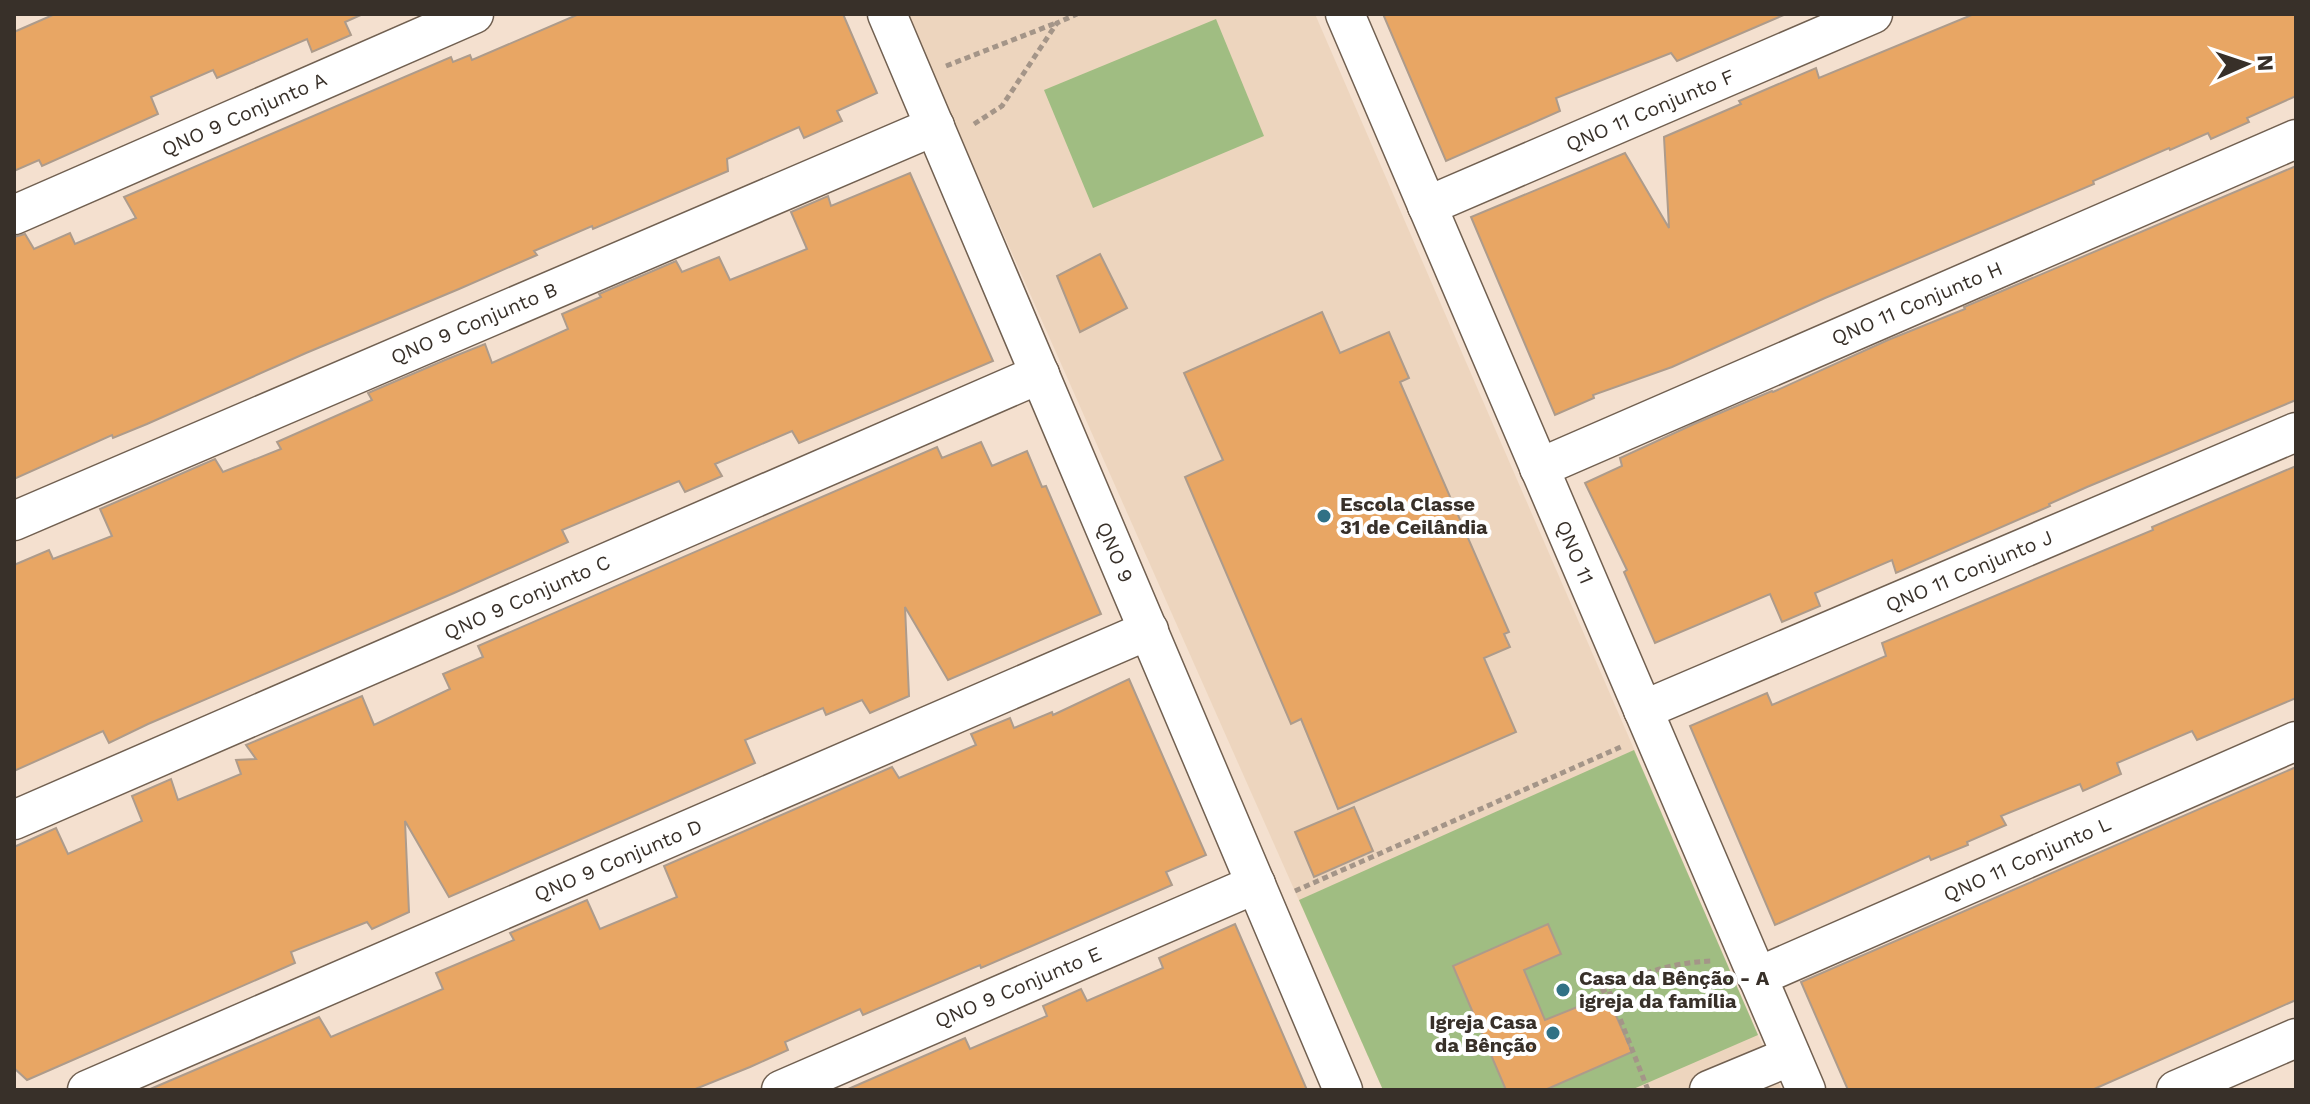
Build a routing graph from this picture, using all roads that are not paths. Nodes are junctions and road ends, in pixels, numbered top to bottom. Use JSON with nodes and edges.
{"nodes":[{"id":1,"x":474,"y":14,"type":"edge"},
{"id":2,"x":887,"y":14,"type":"edge"},
{"id":3,"x":1345,"y":14,"type":"edge"},
{"id":4,"x":1873,"y":14,"type":"edge"},
{"id":5,"x":938,"y":135,"type":"junction"},
{"id":6,"x":2296,"y":139,"type":"edge"},
{"id":7,"x":1427,"y":206,"type":"junction"},
{"id":8,"x":14,"y":215,"type":"edge"},
{"id":9,"x":1040,"y":374,"type":"junction"},
{"id":10,"x":2296,"y":432,"type":"edge"},
{"id":11,"x":1539,"y":468,"type":"junction"},
{"id":12,"x":14,"y":521,"type":"edge"},
{"id":13,"x":1149,"y":630,"type":"junction"},
{"id":14,"x":1648,"y":721,"type":"junction"},
{"id":15,"x":2296,"y":741,"type":"edge"},
{"id":16,"x":14,"y":820,"type":"edge"},
{"id":17,"x":1260,"y":894,"type":"junction"},
{"id":18,"x":1753,"y":968,"type":"junction"},
{"id":19,"x":2296,"y":1038,"type":"edge"},
{"id":20,"x":1798,"y":1073,"type":"edge"},
{"id":21,"x":87,"y":1090,"type":"edge"},
{"id":22,"x":781,"y":1090,"type":"edge"},
{"id":23,"x":1343,"y":1090,"type":"edge"},
{"id":24,"x":1709,"y":1090,"type":"edge"},
{"id":25,"x":2176,"y":1090,"type":"edge"}],
"edges":[{"from":1,"to":8,"type":"street","name":"QNO 9 Conjunto A"},
{"from":2,"to":5,"type":"street","name":"QNO 9"},
{"from":3,"to":7,"type":"street","name":"QNO 11"},
{"from":4,"to":7,"type":"street","name":"QNO 11 Conjunto F"},
{"from":5,"to":9,"type":"street","name":"QNO 9"},
{"from":5,"to":12,"type":"street","name":"QNO 9 Conjunto B"},
{"from":6,"to":11,"type":"street","name":"QNO 11 Conjunto H"},
{"from":7,"to":11,"type":"street","name":"QNO 11"},
{"from":9,"to":13,"type":"street","name":"QNO 9"},
{"from":9,"to":16,"type":"street","name":"QNO 9 Conjunto C"},
{"from":10,"to":14,"type":"street","name":"QNO 11 Conjunto J"},
{"from":11,"to":14,"type":"street","name":"QNO 11"},
{"from":13,"to":17,"type":"street","name":"QNO 9"},
{"from":13,"to":21,"type":"street","name":"QNO 9 Conjunto D"},
{"from":14,"to":18,"type":"street","name":"QNO 11"},
{"from":15,"to":18,"type":"street","name":"QNO 11 Conjunto L"},
{"from":17,"to":22,"type":"street","name":"QNO 9 Conjunto E"},
{"from":17,"to":23,"type":"street","name":"QNO 9"},
{"from":18,"to":20,"type":"street","name":"QNO 11"},
{"from":19,"to":25,"type":"street"},
{"from":20,"to":24,"type":"street"}]}
